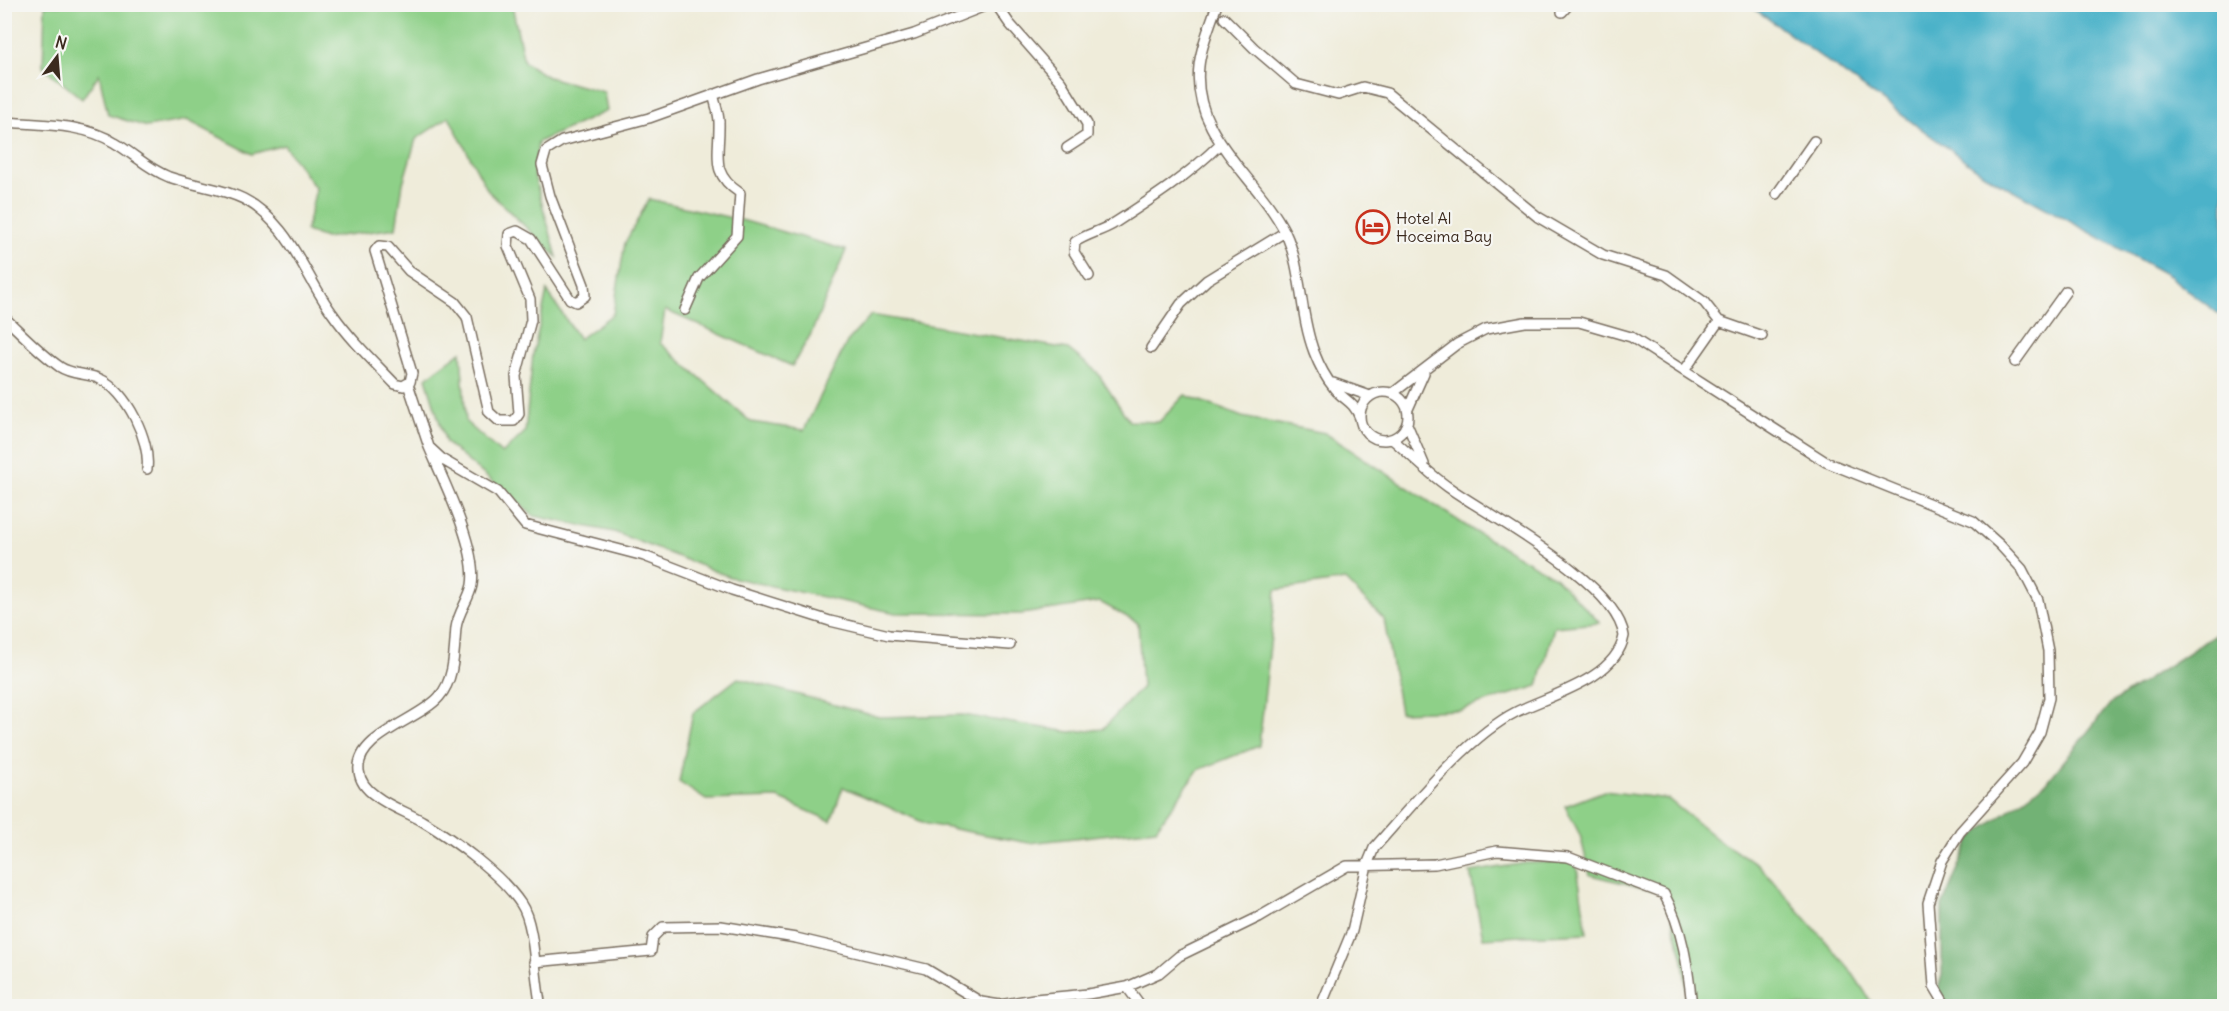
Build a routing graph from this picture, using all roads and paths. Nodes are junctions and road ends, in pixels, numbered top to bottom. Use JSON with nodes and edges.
{"nodes":[{"id":1,"x":990,"y":4,"type":"edge"},
{"id":2,"x":996,"y":4,"type":"edge"},
{"id":3,"x":1217,"y":4,"type":"edge"},
{"id":4,"x":1224,"y":18,"type":"dead end"},
{"id":5,"x":713,"y":94,"type":"junction"},
{"id":6,"x":4,"y":122,"type":"edge"},
{"id":7,"x":1814,"y":141,"type":"dead end"},
{"id":8,"x":1220,"y":144,"type":"junction"},
{"id":9,"x":1067,"y":148,"type":"dead end"},
{"id":10,"x":1777,"y":194,"type":"dead end"},
{"id":11,"x":1285,"y":232,"type":"junction"},
{"id":12,"x":1089,"y":276,"type":"dead end"},
{"id":13,"x":2067,"y":291,"type":"dead end"},
{"id":14,"x":685,"y":310,"type":"dead end"},
{"id":15,"x":4,"y":317,"type":"edge"},
{"id":16,"x":1719,"y":321,"type":"junction"},
{"id":17,"x":1762,"y":336,"type":"dead end"},
{"id":18,"x":1151,"y":348,"type":"dead end"},
{"id":19,"x":2015,"y":362,"type":"dead end"},
{"id":20,"x":1425,"y":371,"type":"junction"},
{"id":21,"x":1684,"y":371,"type":"junction"},
{"id":22,"x":1330,"y":382,"type":"junction"},
{"id":23,"x":408,"y":384,"type":"junction"},
{"id":24,"x":1393,"y":393,"type":"junction"},
{"id":25,"x":1370,"y":396,"type":"junction"},
{"id":26,"x":1408,"y":409,"type":"junction"},
{"id":27,"x":1360,"y":418,"type":"junction"},
{"id":28,"x":1407,"y":424,"type":"junction"},
{"id":29,"x":1392,"y":439,"type":"junction"},
{"id":30,"x":429,"y":447,"type":"junction"},
{"id":31,"x":147,"y":469,"type":"dead end"},
{"id":32,"x":1426,"y":469,"type":"junction"},
{"id":33,"x":1010,"y":645,"type":"dead end"},
{"id":34,"x":1367,"y":865,"type":"junction"},
{"id":35,"x":534,"y":962,"type":"junction"},
{"id":36,"x":1127,"y":987,"type":"junction"},
{"id":37,"x":1035,"y":999,"type":"junction"},
{"id":38,"x":542,"y":1006,"type":"edge"},
{"id":39,"x":1025,"y":1006,"type":"edge"},
{"id":40,"x":1141,"y":1006,"type":"edge"},
{"id":41,"x":1321,"y":1006,"type":"edge"},
{"id":42,"x":1692,"y":1006,"type":"edge"},
{"id":43,"x":1946,"y":1006,"type":"edge"}],
"edges":[{"from":1,"to":5,"type":"street"},
{"from":2,"to":9,"type":"street"},
{"from":3,"to":8,"type":"street"},
{"from":4,"to":16,"type":"street"},
{"from":5,"to":14,"type":"street"},
{"from":5,"to":23,"type":"street"},
{"from":6,"to":23,"type":"street"},
{"from":7,"to":10,"type":"street"},
{"from":8,"to":11,"type":"street"},
{"from":8,"to":12,"type":"street"},
{"from":11,"to":18,"type":"street"},
{"from":11,"to":22,"type":"street"},
{"from":13,"to":19,"type":"street"},
{"from":15,"to":31,"type":"street"},
{"from":16,"to":17,"type":"street"},
{"from":16,"to":21,"type":"street"},
{"from":20,"to":21,"type":"street"},
{"from":20,"to":24,"type":"street"},
{"from":20,"to":26,"type":"street"},
{"from":21,"to":43,"type":"street"},
{"from":22,"to":25,"type":"street"},
{"from":22,"to":27,"type":"street"},
{"from":23,"to":30,"type":"street"},
{"from":24,"to":25,"type":"street"},
{"from":24,"to":26,"type":"street"},
{"from":25,"to":27,"type":"street"},
{"from":26,"to":28,"type":"street"},
{"from":27,"to":29,"type":"street"},
{"from":28,"to":29,"type":"street"},
{"from":28,"to":32,"type":"street"},
{"from":29,"to":32,"type":"street"},
{"from":30,"to":33,"type":"street"},
{"from":30,"to":35,"type":"street"},
{"from":32,"to":34,"type":"street"},
{"from":34,"to":36,"type":"street"},
{"from":34,"to":41,"type":"street"},
{"from":34,"to":42,"type":"street"},
{"from":35,"to":37,"type":"street"},
{"from":35,"to":38,"type":"street"},
{"from":36,"to":37,"type":"street"},
{"from":36,"to":40,"type":"street"},
{"from":37,"to":39,"type":"street"}]}
